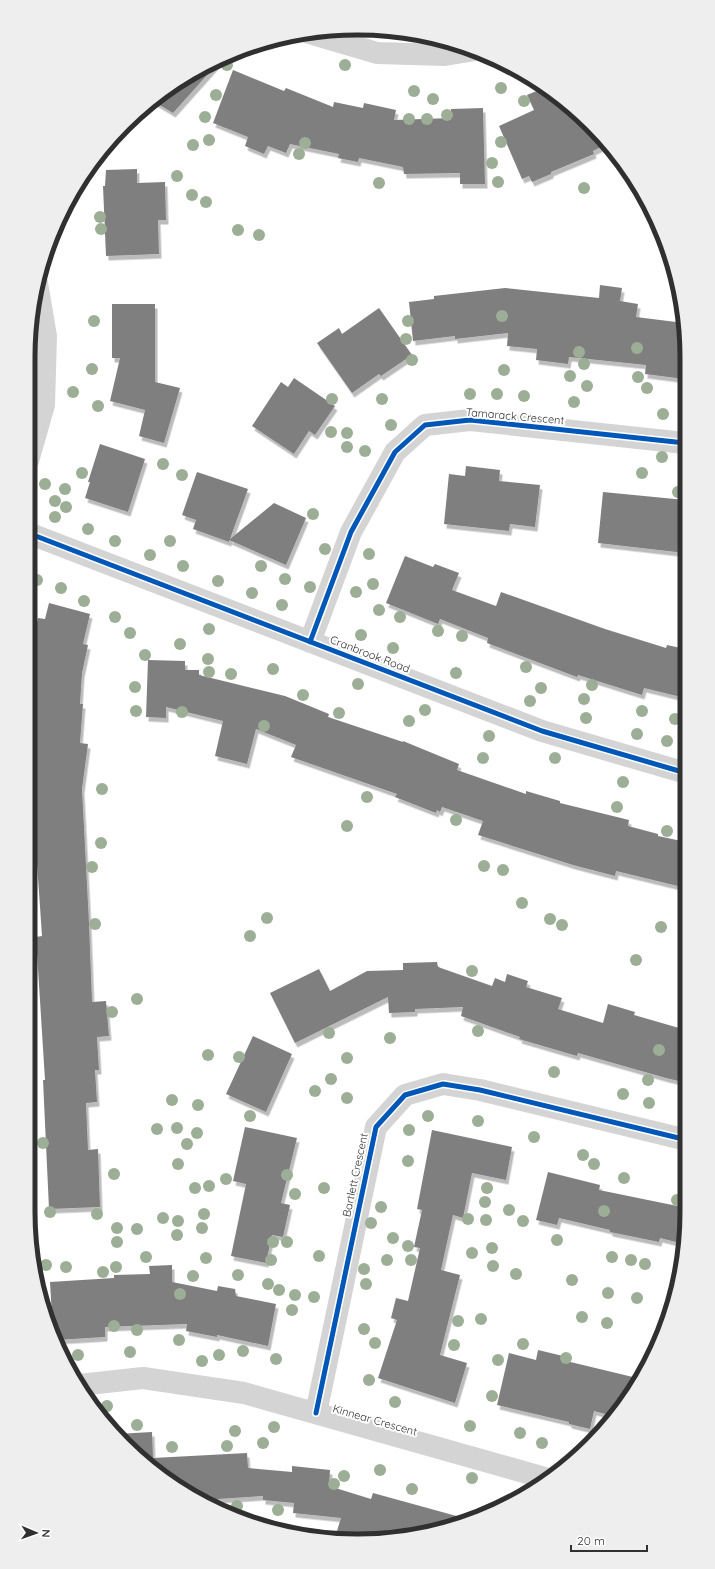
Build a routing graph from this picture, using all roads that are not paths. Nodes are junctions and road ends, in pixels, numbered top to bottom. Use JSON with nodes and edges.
{"nodes":[{"id":1,"x":324,"y":37,"type":"edge"},
{"id":2,"x":462,"y":52,"type":"edge"},
{"id":3,"x":40,"y":301,"type":"edge"},
{"id":4,"x":35,"y":437,"type":"edge"},
{"id":5,"x":680,"y":442,"type":"edge"},
{"id":6,"x":35,"y":536,"type":"edge"},
{"id":7,"x":310,"y":642,"type":"junction"},
{"id":8,"x":680,"y":771,"type":"edge"},
{"id":9,"x":680,"y":1138,"type":"edge"},
{"id":10,"x":85,"y":1384,"type":"edge"},
{"id":11,"x":316,"y":1413,"type":"junction"},
{"id":12,"x":541,"y":1477,"type":"edge"}],
"edges":[{"from":1,"to":2,"type":"street"},
{"from":3,"to":4,"type":"street"},
{"from":5,"to":7,"type":"street","name":"Tamarack Crescent"},
{"from":6,"to":7,"type":"street","name":"Cranbrook Road"},
{"from":7,"to":8,"type":"street","name":"Cranbrook Road"},
{"from":9,"to":11,"type":"street","name":"Bartlett Crescent"},
{"from":10,"to":11,"type":"street","name":"Kinnear Crescent"},
{"from":11,"to":12,"type":"street","name":"Kinnear Crescent"}]}
